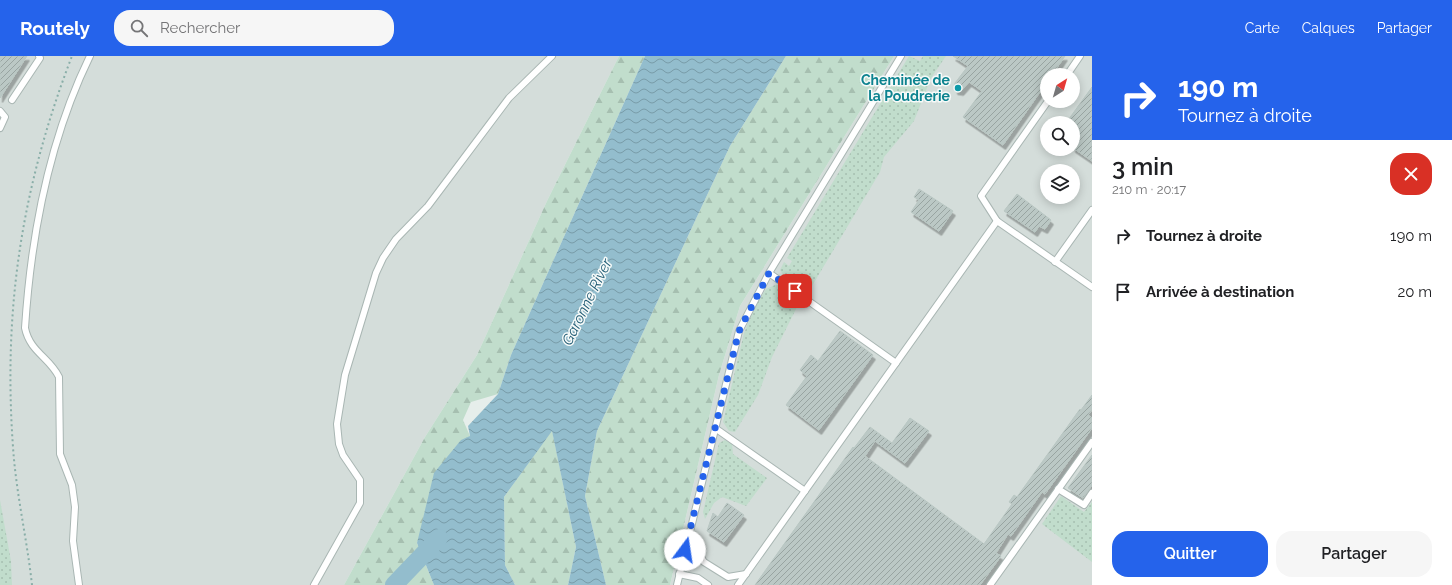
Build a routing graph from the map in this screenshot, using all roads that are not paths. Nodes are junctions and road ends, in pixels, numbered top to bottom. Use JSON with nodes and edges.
{"nodes":[{"id":1,"x":39,"y":56,"type":"edge"},
{"id":2,"x":90,"y":56,"type":"edge"},
{"id":3,"x":552,"y":56,"type":"edge"},
{"id":4,"x":901,"y":56,"type":"edge"},
{"id":5,"x":1080,"y":56,"type":"edge"},
{"id":6,"x":1072,"y":68,"type":"edge"},
{"id":7,"x":12,"y":100,"type":"dead end"},
{"id":8,"x":1043,"y":108,"type":"edge"},
{"id":9,"x":0,"y":111,"type":"edge"},
{"id":10,"x":0,"y":128,"type":"edge"},
{"id":11,"x":1092,"y":210,"type":"edge"},
{"id":12,"x":997,"y":221,"type":"junction"},
{"id":13,"x":1055,"y":262,"type":"junction"},
{"id":14,"x":769,"y":273,"type":"junction"},
{"id":15,"x":1092,"y":287,"type":"edge"},
{"id":16,"x":896,"y":363,"type":"junction"},
{"id":17,"x":715,"y":428,"type":"junction"},
{"id":18,"x":1092,"y":442,"type":"edge"},
{"id":19,"x":1058,"y":489,"type":"junction"},
{"id":20,"x":805,"y":491,"type":"junction"},
{"id":21,"x":1092,"y":493,"type":"edge"},
{"id":22,"x":688,"y":538,"type":"junction"},
{"id":23,"x":679,"y":574,"type":"junction"},
{"id":24,"x":746,"y":574,"type":"junction"},
{"id":25,"x":79,"y":585,"type":"edge"},
{"id":26,"x":314,"y":585,"type":"edge"},
{"id":27,"x":677,"y":585,"type":"edge"},
{"id":28,"x":708,"y":585,"type":"edge"},
{"id":29,"x":738,"y":585,"type":"edge"},
{"id":30,"x":990,"y":585,"type":"edge"}],
"edges":[{"from":1,"to":7,"type":"lane"},
{"from":2,"to":25,"type":"lane"},
{"from":3,"to":26,"type":"lane"},
{"from":4,"to":14,"type":"lane"},
{"from":5,"to":6,"type":"lane"},
{"from":8,"to":12,"type":"lane"},
{"from":9,"to":10,"type":"lane"},
{"from":11,"to":13,"type":"lane"},
{"from":12,"to":13,"type":"lane"},
{"from":12,"to":16,"type":"lane"},
{"from":13,"to":15,"type":"lane"},
{"from":14,"to":16,"type":"lane"},
{"from":14,"to":17,"type":"lane"},
{"from":16,"to":20,"type":"lane"},
{"from":17,"to":20,"type":"lane"},
{"from":17,"to":22,"type":"lane"},
{"from":18,"to":19,"type":"lane"},
{"from":19,"to":21,"type":"lane"},
{"from":19,"to":30,"type":"lane"},
{"from":20,"to":24,"type":"lane"},
{"from":22,"to":23,"type":"lane"},
{"from":22,"to":24,"type":"lane"},
{"from":23,"to":27,"type":"lane"},
{"from":23,"to":28,"type":"lane"},
{"from":24,"to":29,"type":"lane"}]}
